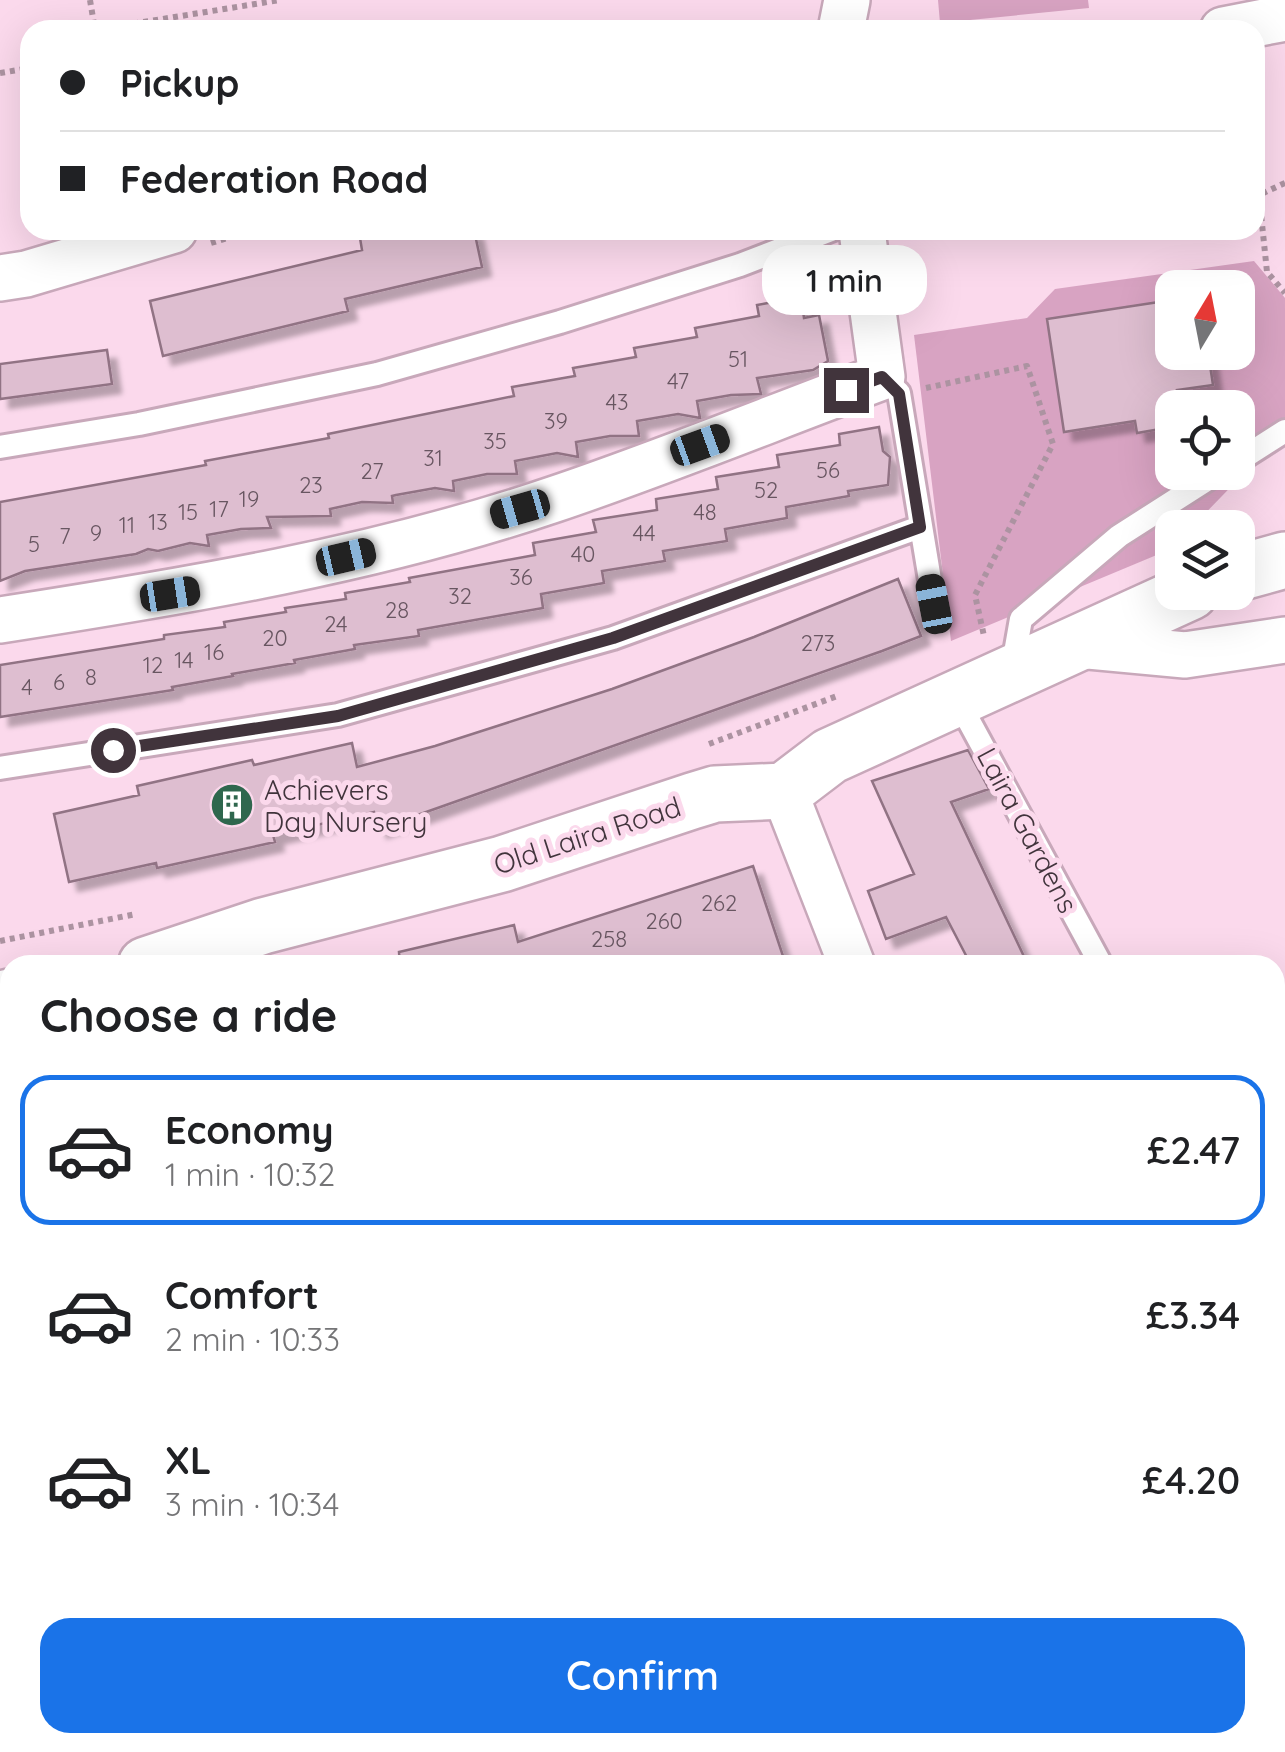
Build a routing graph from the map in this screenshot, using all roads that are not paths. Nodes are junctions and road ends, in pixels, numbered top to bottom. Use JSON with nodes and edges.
{"nodes":[{"id":1,"x":140,"y":240,"type":"edge"},
{"id":2,"x":805,"y":240,"type":"edge"},
{"id":3,"x":863,"y":240,"type":"edge"},
{"id":4,"x":0,"y":278,"type":"edge"},
{"id":5,"x":891,"y":385,"type":"junction"},
{"id":6,"x":1285,"y":431,"type":"edge"},
{"id":7,"x":0,"y":448,"type":"edge"},
{"id":8,"x":1255,"y":450,"type":"edge"},
{"id":9,"x":1191,"y":490,"type":"edge"},
{"id":10,"x":920,"y":527,"type":"junction"},
{"id":11,"x":1285,"y":560,"type":"edge"},
{"id":12,"x":1255,"y":568,"type":"edge"},
{"id":13,"x":934,"y":604,"type":"dead end"},
{"id":14,"x":1155,"y":609,"type":"edge"},
{"id":15,"x":0,"y":620,"type":"edge"},
{"id":16,"x":1285,"y":640,"type":"edge"},
{"id":17,"x":1078,"y":645,"type":"junction"},
{"id":18,"x":983,"y":666,"type":"junction"},
{"id":19,"x":0,"y":768,"type":"edge"},
{"id":20,"x":784,"y":790,"type":"junction"},
{"id":21,"x":144,"y":939,"type":"edge"},
{"id":22,"x":848,"y":955,"type":"edge"},
{"id":23,"x":1097,"y":955,"type":"edge"}],
"edges":[{"from":1,"to":4,"type":"street"},
{"from":2,"to":7,"type":"lane"},
{"from":3,"to":5,"type":"street"},
{"from":5,"to":10,"type":"lane"},
{"from":5,"to":15,"type":"street"},
{"from":6,"to":8,"type":"lane"},
{"from":9,"to":18,"type":"lane"},
{"from":10,"to":13,"type":"lane"},
{"from":10,"to":19,"type":"lane"},
{"from":11,"to":12,"type":"main road"},
{"from":14,"to":17,"type":"main road"},
{"from":16,"to":17,"type":"street"},
{"from":17,"to":18,"type":"main road"},
{"from":18,"to":20,"type":"main road"},
{"from":18,"to":23,"type":"lane","name":"Laira Gardens"},
{"from":20,"to":21,"type":"main road","name":"Old Laira Road"},
{"from":20,"to":22,"type":"street"}]}
